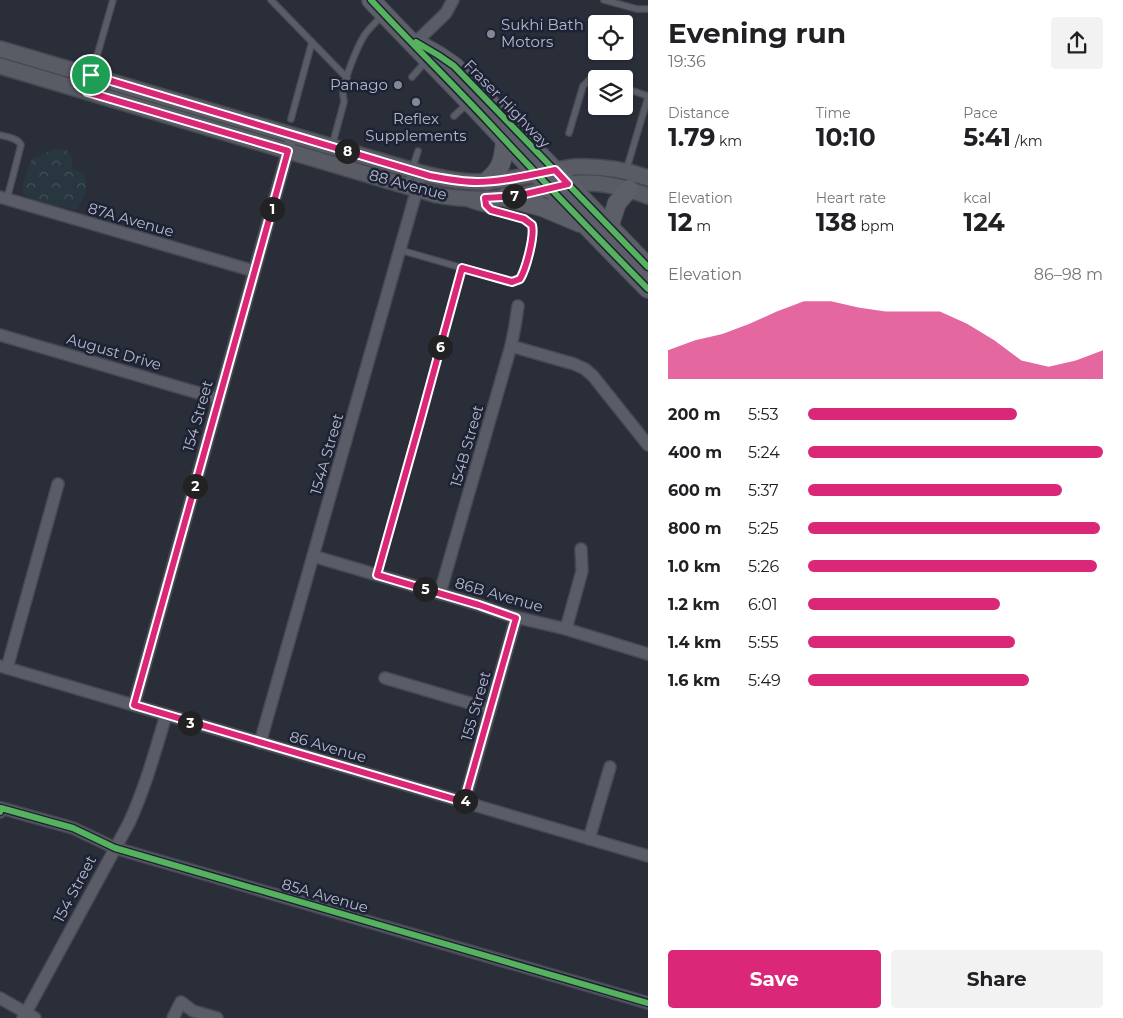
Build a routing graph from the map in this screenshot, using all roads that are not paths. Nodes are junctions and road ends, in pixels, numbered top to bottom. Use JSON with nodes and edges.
{"nodes":[{"id":1,"x":112,"y":0,"type":"edge"},
{"id":2,"x":271,"y":0,"type":"edge"},
{"id":3,"x":453,"y":0,"type":"edge"},
{"id":4,"x":604,"y":0,"type":"edge"},
{"id":5,"x":377,"y":5,"type":"edge"},
{"id":6,"x":648,"y":9,"type":"edge"},
{"id":7,"x":409,"y":38,"type":"junction"},
{"id":8,"x":312,"y":42,"type":"junction"},
{"id":9,"x":0,"y":49,"type":"edge"},
{"id":10,"x":427,"y":60,"type":"junction"},
{"id":11,"x":0,"y":66,"type":"edge"},
{"id":12,"x":91,"y":75,"type":"junction"},
{"id":13,"x":412,"y":77,"type":"dead end"},
{"id":14,"x":347,"y":78,"type":"junction"},
{"id":15,"x":588,"y":81,"type":"edge"},
{"id":16,"x":633,"y":91,"type":"edge"},
{"id":17,"x":87,"y":92,"type":"junction"},
{"id":18,"x":648,"y":96,"type":"edge"},
{"id":19,"x":468,"y":102,"type":"junction"},
{"id":20,"x":454,"y":116,"type":"dead end"},
{"id":21,"x":291,"y":119,"type":"dead end"},
{"id":22,"x":569,"y":133,"type":"dead end"},
{"id":23,"x":0,"y":135,"type":"edge"},
{"id":24,"x":292,"y":135,"type":"junction"},
{"id":25,"x":505,"y":141,"type":"junction"},
{"id":26,"x":332,"y":146,"type":"junction"},
{"id":27,"x":288,"y":151,"type":"junction"},
{"id":28,"x":418,"y":152,"type":"dead end"},
{"id":29,"x":555,"y":170,"type":"junction"},
{"id":30,"x":416,"y":172,"type":"junction"},
{"id":31,"x":626,"y":172,"type":"junction"},
{"id":32,"x":536,"y":174,"type":"junction"},
{"id":33,"x":648,"y":178,"type":"edge"},
{"id":34,"x":568,"y":184,"type":"junction"},
{"id":35,"x":412,"y":188,"type":"junction"},
{"id":36,"x":549,"y":188,"type":"junction"},
{"id":37,"x":629,"y":189,"type":"junction"},
{"id":38,"x":648,"y":196,"type":"edge"},
{"id":39,"x":487,"y":197,"type":"junction"},
{"id":40,"x":505,"y":197,"type":"junction"},
{"id":41,"x":4,"y":198,"type":"edge"},
{"id":42,"x":585,"y":225,"type":"junction"},
{"id":43,"x":610,"y":227,"type":"junction"},
{"id":44,"x":400,"y":250,"type":"junction"},
{"id":45,"x":648,"y":267,"type":"edge"},
{"id":46,"x":462,"y":268,"type":"junction"},
{"id":47,"x":254,"y":271,"type":"junction"},
{"id":48,"x":648,"y":289,"type":"edge"},
{"id":49,"x":518,"y":306,"type":"dead end"},
{"id":50,"x":0,"y":335,"type":"edge"},
{"id":51,"x":511,"y":346,"type":"junction"},
{"id":52,"x":219,"y":399,"type":"junction"},
{"id":53,"x":648,"y":445,"type":"edge"},
{"id":54,"x":58,"y":484,"type":"dead end"},
{"id":55,"x":581,"y":548,"type":"dead end"},
{"id":56,"x":313,"y":556,"type":"junction"},
{"id":57,"x":377,"y":575,"type":"junction"},
{"id":58,"x":440,"y":593,"type":"junction"},
{"id":59,"x":516,"y":618,"type":"junction"},
{"id":60,"x":566,"y":629,"type":"junction"},
{"id":61,"x":648,"y":654,"type":"edge"},
{"id":62,"x":4,"y":667,"type":"edge"},
{"id":63,"x":385,"y":678,"type":"dead end"},
{"id":64,"x":134,"y":705,"type":"junction"},
{"id":65,"x":490,"y":709,"type":"junction"},
{"id":66,"x":166,"y":715,"type":"junction"},
{"id":67,"x":260,"y":743,"type":"junction"},
{"id":68,"x":610,"y":767,"type":"dead end"},
{"id":69,"x":464,"y":802,"type":"junction"},
{"id":70,"x":0,"y":812,"type":"edge"},
{"id":71,"x":589,"y":839,"type":"junction"},
{"id":72,"x":114,"y":848,"type":"junction"},
{"id":73,"x":648,"y":856,"type":"edge"},
{"id":74,"x":0,"y":998,"type":"edge"},
{"id":75,"x":648,"y":1002,"type":"edge"},
{"id":76,"x":28,"y":1016,"type":"edge"},
{"id":77,"x":173,"y":1018,"type":"edge"},
{"id":78,"x":217,"y":1018,"type":"edge"}],
"edges":[{"from":1,"to":12,"type":"lane"},
{"from":2,"to":8,"type":"lane"},
{"from":3,"to":7,"type":"street"},
{"from":4,"to":6,"type":"lane"},
{"from":5,"to":7,"type":"main road","name":"Fraser Highway"},
{"from":5,"to":14,"type":"lane"},
{"from":7,"to":10,"type":"main road","name":"Fraser Highway"},
{"from":7,"to":29,"type":"main road","name":"Fraser Highway"},
{"from":8,"to":14,"type":"lane"},
{"from":8,"to":21,"type":"lane"},
{"from":9,"to":12,"type":"main road","name":"88 Avenue"},
{"from":10,"to":13,"type":"lane"},
{"from":10,"to":19,"type":"main road","name":"Fraser Highway"},
{"from":11,"to":17,"type":"main road","name":"88 Avenue"},
{"from":12,"to":17,"type":"lane"},
{"from":12,"to":24,"type":"main road","name":"88 Avenue"},
{"from":14,"to":26,"type":"lane"},
{"from":15,"to":22,"type":"lane"},
{"from":16,"to":18,"type":"lane"},
{"from":17,"to":27,"type":"main road","name":"88 Avenue"},
{"from":18,"to":31,"type":"lane"},
{"from":19,"to":20,"type":"lane"},
{"from":19,"to":25,"type":"main road","name":"Fraser Highway"},
{"from":23,"to":41,"type":"lane"},
{"from":24,"to":26,"type":"main road","name":"88 Avenue"},
{"from":24,"to":27,"type":"street","name":"154 Street"},
{"from":25,"to":32,"type":"main road","name":"Fraser Highway"},
{"from":25,"to":39,"type":"main road"},
{"from":26,"to":30,"type":"main road","name":"88 Avenue"},
{"from":27,"to":35,"type":"main road","name":"88 Avenue"},
{"from":27,"to":47,"type":"street","name":"154 Street"},
{"from":28,"to":30,"type":"lane"},
{"from":29,"to":31,"type":"main road","name":"88 Avenue"},
{"from":29,"to":32,"type":"main road","name":"88 Avenue"},
{"from":29,"to":34,"type":"main road","name":"Fraser Highway"},
{"from":30,"to":35,"type":"street","name":"154A Street"},
{"from":30,"to":39,"type":"main road","name":"88 Avenue"},
{"from":31,"to":33,"type":"main road","name":"88 Avenue"},
{"from":32,"to":36,"type":"main road","name":"Fraser Highway"},
{"from":32,"to":39,"type":"main road","name":"88 Avenue"},
{"from":34,"to":36,"type":"main road","name":"88 Avenue"},
{"from":34,"to":37,"type":"main road","name":"88 Avenue"},
{"from":34,"to":43,"type":"main road","name":"Fraser Highway"},
{"from":35,"to":39,"type":"main road","name":"88 Avenue"},
{"from":35,"to":44,"type":"street","name":"154A Street"},
{"from":36,"to":40,"type":"main road","name":"88 Avenue"},
{"from":36,"to":42,"type":"main road","name":"Fraser Highway"},
{"from":37,"to":38,"type":"main road","name":"88 Avenue"},
{"from":37,"to":43,"type":"main road"},
{"from":39,"to":40,"type":"main road","name":"88 Avenue"},
{"from":39,"to":46,"type":"lane"},
{"from":40,"to":42,"type":"main road"},
{"from":41,"to":47,"type":"street","name":"87A Avenue"},
{"from":42,"to":48,"type":"main road","name":"Fraser Highway"},
{"from":43,"to":45,"type":"main road","name":"Fraser Highway"},
{"from":44,"to":46,"type":"lane"},
{"from":44,"to":56,"type":"street","name":"154A Street"},
{"from":46,"to":57,"type":"lane"},
{"from":47,"to":52,"type":"street","name":"154 Street"},
{"from":49,"to":51,"type":"street","name":"154B Street"},
{"from":50,"to":52,"type":"street","name":"August Drive"},
{"from":51,"to":53,"type":"street"},
{"from":51,"to":58,"type":"street","name":"154B Street"},
{"from":52,"to":64,"type":"street","name":"154 Street"},
{"from":54,"to":62,"type":"street"},
{"from":55,"to":60,"type":"street"},
{"from":56,"to":57,"type":"street","name":"86B Avenue"},
{"from":56,"to":67,"type":"street","name":"154A Street"},
{"from":57,"to":58,"type":"street","name":"86B Avenue"},
{"from":58,"to":59,"type":"street","name":"86B Avenue"},
{"from":59,"to":60,"type":"street","name":"86B Avenue"},
{"from":59,"to":65,"type":"street","name":"155 Street"},
{"from":60,"to":61,"type":"street","name":"86B Avenue"},
{"from":62,"to":64,"type":"street","name":"86 Avenue"},
{"from":63,"to":65,"type":"street"},
{"from":64,"to":66,"type":"street","name":"86 Avenue"},
{"from":65,"to":69,"type":"street","name":"155 Street"},
{"from":66,"to":67,"type":"street","name":"86 Avenue"},
{"from":66,"to":72,"type":"street","name":"154 Street"},
{"from":67,"to":69,"type":"street","name":"86 Avenue"},
{"from":68,"to":71,"type":"street"},
{"from":69,"to":71,"type":"street","name":"86 Avenue"},
{"from":70,"to":72,"type":"street","name":"85A Avenue"},
{"from":71,"to":73,"type":"street","name":"86 Avenue"},
{"from":72,"to":75,"type":"street","name":"85A Avenue"},
{"from":72,"to":76,"type":"street","name":"154 Street"},
{"from":74,"to":76,"type":"street"},
{"from":77,"to":78,"type":"street"}]}
